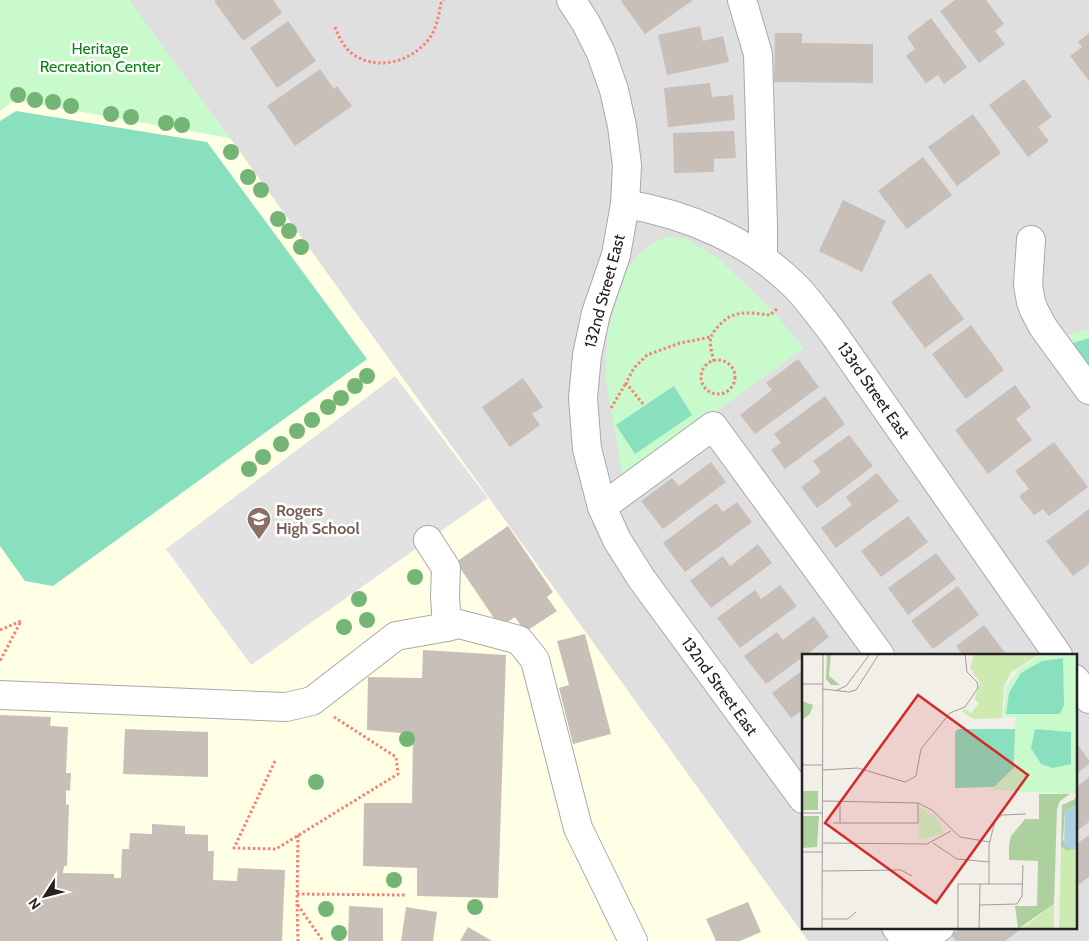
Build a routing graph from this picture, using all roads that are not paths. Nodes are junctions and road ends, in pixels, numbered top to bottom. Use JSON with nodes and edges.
{"nodes":[{"id":1,"x":571,"y":0,"type":"edge"},
{"id":2,"x":742,"y":0,"type":"edge"},
{"id":3,"x":625,"y":204,"type":"junction"},
{"id":4,"x":1031,"y":240,"type":"dead end"},
{"id":5,"x":763,"y":259,"type":"junction"},
{"id":6,"x":1089,"y":390,"type":"edge"},
{"id":7,"x":602,"y":507,"type":"junction"},
{"id":8,"x":428,"y":540,"type":"dead end"},
{"id":9,"x":447,"y":627,"type":"junction"},
{"id":10,"x":879,"y":654,"type":"edge"},
{"id":11,"x":1057,"y":654,"type":"edge"},
{"id":12,"x":1076,"y":680,"type":"edge"},
{"id":13,"x":0,"y":695,"type":"edge"},
{"id":14,"x":1089,"y":699,"type":"edge"},
{"id":15,"x":802,"y":799,"type":"edge"},
{"id":16,"x":897,"y":928,"type":"edge"},
{"id":17,"x":939,"y":928,"type":"edge"},
{"id":18,"x":633,"y":941,"type":"edge"},
{"id":19,"x":906,"y":941,"type":"edge"},
{"id":20,"x":920,"y":941,"type":"edge"}],
"edges":[{"from":1,"to":3,"type":"street","name":"132nd Street East"},
{"from":2,"to":5,"type":"street"},
{"from":3,"to":5,"type":"street","name":"133rd Street East"},
{"from":3,"to":7,"type":"street","name":"132nd Street East"},
{"from":4,"to":6,"type":"street"},
{"from":5,"to":11,"type":"street","name":"133rd Street East"},
{"from":7,"to":10,"type":"street"},
{"from":7,"to":15,"type":"street","name":"132nd Street East"},
{"from":8,"to":9,"type":"street"},
{"from":9,"to":13,"type":"street"},
{"from":9,"to":18,"type":"street"},
{"from":12,"to":14,"type":"street"},
{"from":16,"to":19,"type":"street"},
{"from":17,"to":20,"type":"street"}]}
